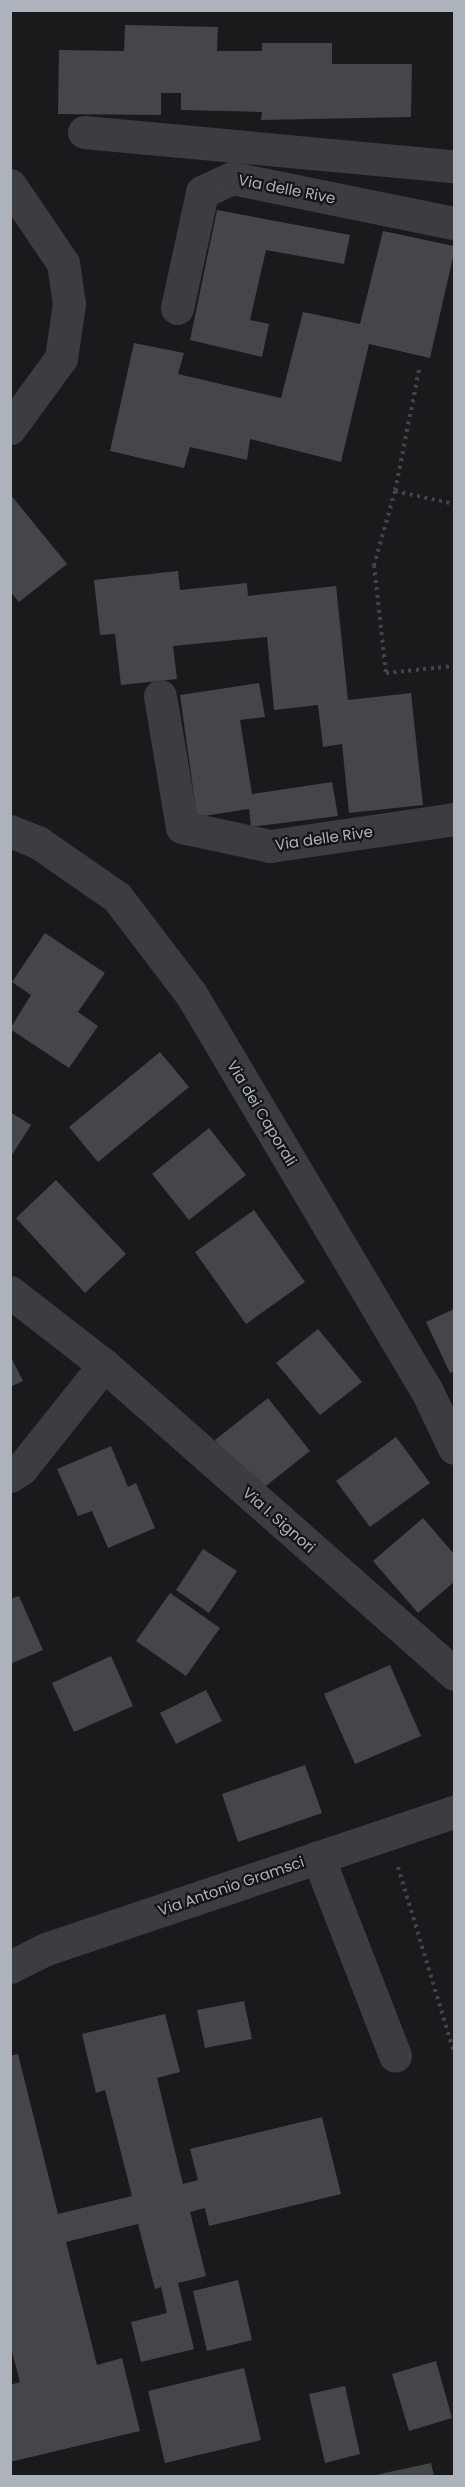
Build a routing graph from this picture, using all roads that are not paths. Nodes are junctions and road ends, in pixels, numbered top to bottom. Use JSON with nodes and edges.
{"nodes":[{"id":1,"x":84,"y":132,"type":"dead end"},
{"id":2,"x":454,"y":166,"type":"edge"},
{"id":3,"x":10,"y":185,"type":"edge"},
{"id":4,"x":454,"y":223,"type":"edge"},
{"id":5,"x":177,"y":308,"type":"dead end"},
{"id":6,"x":10,"y":428,"type":"edge"},
{"id":7,"x":160,"y":696,"type":"dead end"},
{"id":8,"x":454,"y":819,"type":"edge"},
{"id":9,"x":10,"y":831,"type":"edge"},
{"id":10,"x":10,"y":1292,"type":"edge"},
{"id":11,"x":104,"y":1365,"type":"junction"},
{"id":12,"x":454,"y":1449,"type":"edge"},
{"id":13,"x":10,"y":1476,"type":"edge"},
{"id":14,"x":454,"y":1674,"type":"edge"},
{"id":15,"x":454,"y":1812,"type":"edge"},
{"id":16,"x":318,"y":1857,"type":"junction"},
{"id":17,"x":10,"y":1967,"type":"edge"},
{"id":18,"x":395,"y":2056,"type":"dead end"}],
"edges":[{"from":1,"to":2,"type":"street"},
{"from":3,"to":6,"type":"street"},
{"from":4,"to":5,"type":"street","name":"Via delle Rive"},
{"from":7,"to":8,"type":"street","name":"Via delle Rive"},
{"from":9,"to":12,"type":"street","name":"Via dei Caporali"},
{"from":10,"to":11,"type":"street","name":"Via I. Signori"},
{"from":11,"to":13,"type":"street"},
{"from":11,"to":14,"type":"street","name":"Via I. Signori"},
{"from":15,"to":16,"type":"street","name":"Via Antonio Gramsci"},
{"from":16,"to":17,"type":"street","name":"Via Antonio Gramsci"},
{"from":16,"to":18,"type":"street"}]}
